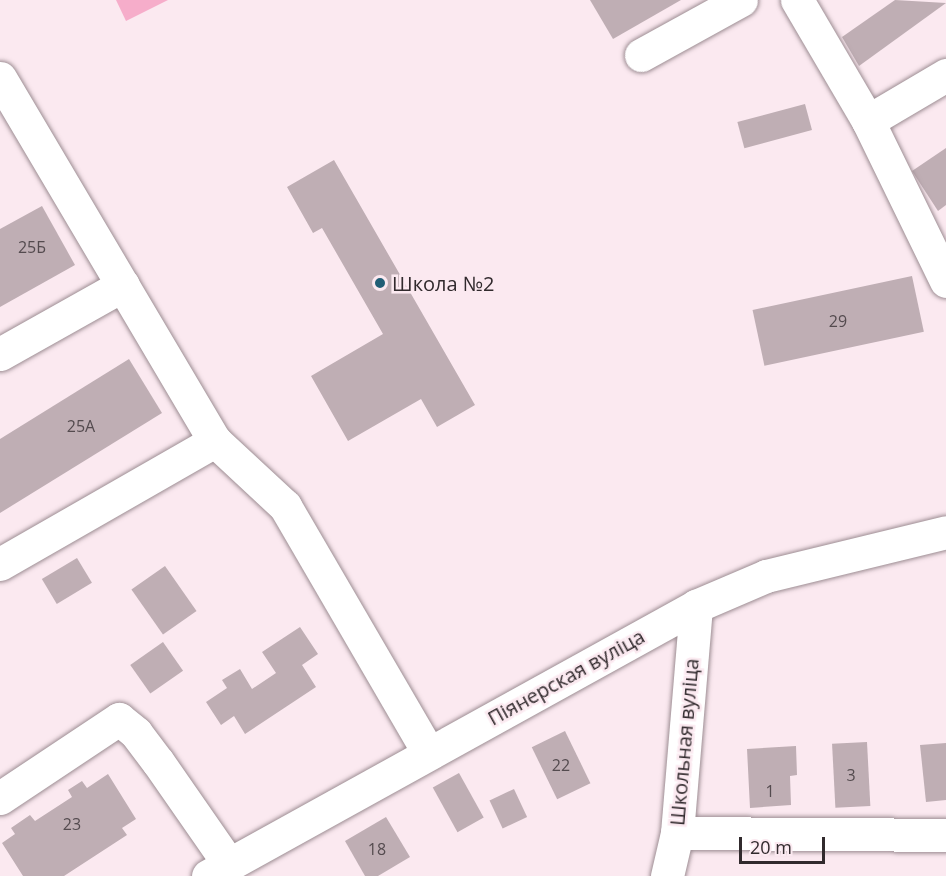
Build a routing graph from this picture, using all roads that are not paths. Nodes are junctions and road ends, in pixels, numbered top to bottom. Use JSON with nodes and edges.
{"nodes":[{"id":1,"x":741,"y":0,"type":"edge"},
{"id":2,"x":797,"y":0,"type":"edge"},
{"id":3,"x":641,"y":55,"type":"dead end"},
{"id":4,"x":946,"y":75,"type":"edge"},
{"id":5,"x":0,"y":78,"type":"edge"},
{"id":6,"x":10,"y":118,"type":"edge"},
{"id":7,"x":868,"y":122,"type":"junction"},
{"id":8,"x":946,"y":281,"type":"edge"},
{"id":9,"x":123,"y":285,"type":"junction"},
{"id":10,"x":0,"y":354,"type":"edge"},
{"id":11,"x":215,"y":441,"type":"junction"},
{"id":12,"x":946,"y":532,"type":"edge"},
{"id":13,"x":0,"y":564,"type":"edge"},
{"id":14,"x":696,"y":606,"type":"junction"},
{"id":15,"x":428,"y":752,"type":"junction"},
{"id":16,"x":0,"y":798,"type":"edge"},
{"id":17,"x":677,"y":833,"type":"junction"},
{"id":18,"x":946,"y":835,"type":"edge"},
{"id":19,"x":218,"y":870,"type":"edge"},
{"id":20,"x":667,"y":876,"type":"edge"}],
"edges":[{"from":1,"to":3,"type":"street"},
{"from":2,"to":7,"type":"street"},
{"from":4,"to":7,"type":"street"},
{"from":5,"to":6,"type":"street"},
{"from":6,"to":9,"type":"street"},
{"from":7,"to":8,"type":"street"},
{"from":9,"to":10,"type":"street"},
{"from":9,"to":11,"type":"street"},
{"from":11,"to":13,"type":"street"},
{"from":11,"to":15,"type":"street"},
{"from":12,"to":14,"type":"street","name":"Піянерская вуліца"},
{"from":14,"to":15,"type":"street","name":"Піянерская вуліца"},
{"from":14,"to":17,"type":"street","name":"Школьная вуліца"},
{"from":15,"to":19,"type":"street","name":"Піянерская вуліца"},
{"from":16,"to":19,"type":"street"},
{"from":17,"to":18,"type":"street"},
{"from":17,"to":20,"type":"street","name":"Школьная вуліца"}]}
